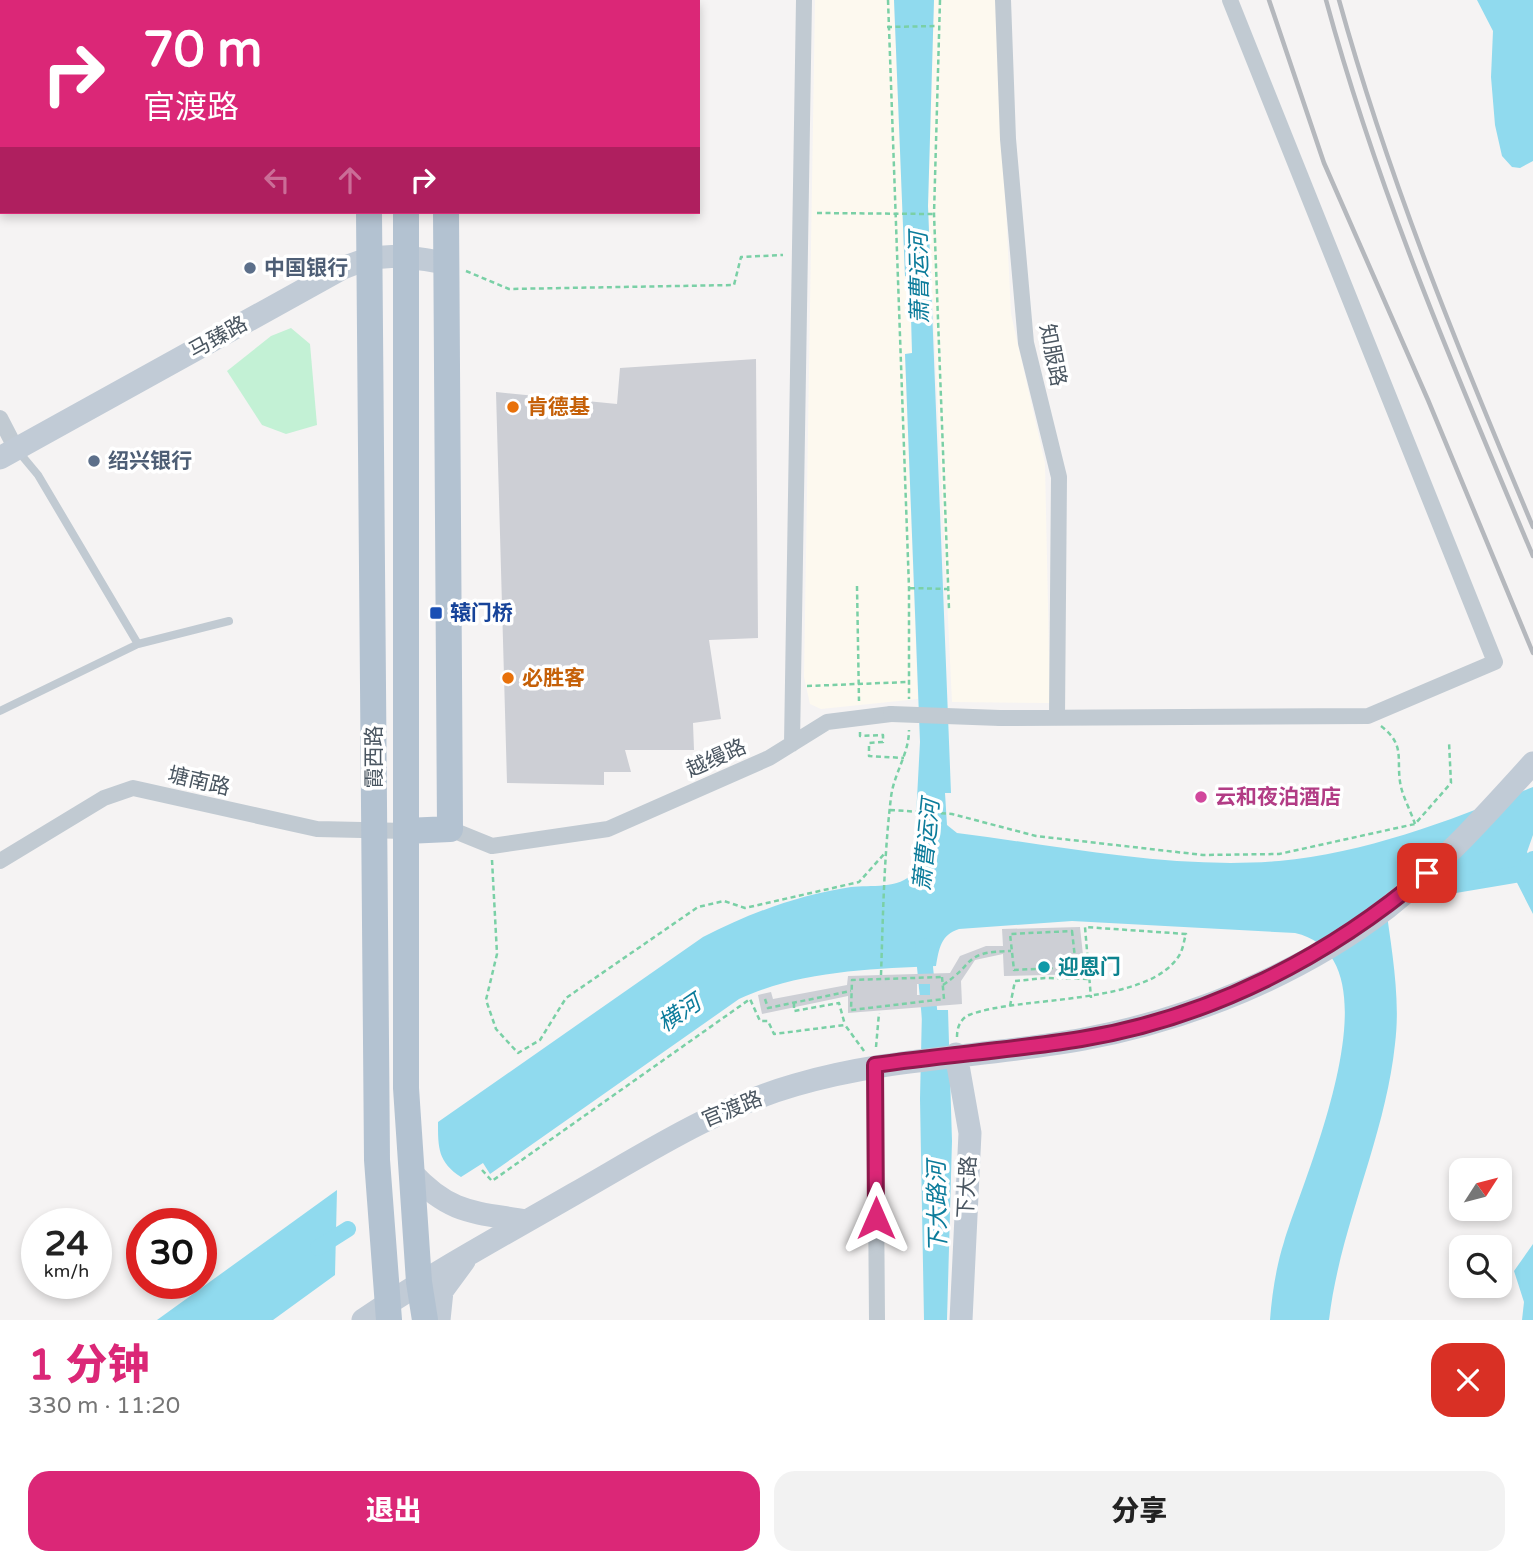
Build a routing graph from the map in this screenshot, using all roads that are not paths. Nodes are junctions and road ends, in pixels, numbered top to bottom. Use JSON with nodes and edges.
{"nodes":[{"id":1,"x":804,"y":0,"type":"edge"},
{"id":2,"x":1003,"y":0,"type":"edge"},
{"id":3,"x":1230,"y":0,"type":"edge"},
{"id":4,"x":369,"y":214,"type":"edge"},
{"id":5,"x":406,"y":214,"type":"edge"},
{"id":6,"x":446,"y":214,"type":"edge"},
{"id":7,"x":370,"y":257,"type":"junction"},
{"id":8,"x":406,"y":257,"type":"junction"},
{"id":9,"x":446,"y":263,"type":"junction"},
{"id":10,"x":0,"y":418,"type":"edge"},
{"id":11,"x":8,"y":453,"type":"edge"},
{"id":12,"x":229,"y":621,"type":"dead end"},
{"id":13,"x":138,"y":645,"type":"junction"},
{"id":14,"x":0,"y":711,"type":"edge"},
{"id":15,"x":1057,"y":717,"type":"junction"},
{"id":16,"x":792,"y":744,"type":"junction"},
{"id":17,"x":1533,"y":763,"type":"edge"},
{"id":18,"x":450,"y":829,"type":"junction"},
{"id":19,"x":374,"y":831,"type":"junction"},
{"id":20,"x":406,"y":831,"type":"junction"},
{"id":21,"x":0,"y":861,"type":"edge"},
{"id":22,"x":956,"y":1054,"type":"junction"},
{"id":23,"x":875,"y":1065,"type":"junction"},
{"id":24,"x":412,"y":1173,"type":"junction"},
{"id":25,"x":526,"y":1222,"type":"junction"},
{"id":26,"x":470,"y":1254,"type":"junction"},
{"id":27,"x":419,"y":1282,"type":"junction"},
{"id":28,"x":389,"y":1311,"type":"edge"},
{"id":29,"x":363,"y":1320,"type":"edge"},
{"id":30,"x":425,"y":1320,"type":"edge"},
{"id":31,"x":439,"y":1320,"type":"edge"},
{"id":32,"x":877,"y":1320,"type":"edge"},
{"id":33,"x":961,"y":1320,"type":"edge"}],
"edges":[{"from":1,"to":16,"type":"street"},
{"from":2,"to":15,"type":"street","name":"知服路"},
{"from":3,"to":15,"type":"street","name":"越缦路"},
{"from":4,"to":7,"type":"main road","name":"霞西路"},
{"from":5,"to":8,"type":"main road","name":"霞西路"},
{"from":6,"to":9,"type":"main road"},
{"from":7,"to":8,"type":"street","name":"马臻路"},
{"from":7,"to":11,"type":"street","name":"马臻路"},
{"from":7,"to":19,"type":"main road","name":"霞西路"},
{"from":8,"to":9,"type":"street","name":"马臻路"},
{"from":8,"to":20,"type":"main road","name":"霞西路"},
{"from":9,"to":18,"type":"main road"},
{"from":10,"to":11,"type":"street"},
{"from":11,"to":13,"type":"lane"},
{"from":12,"to":13,"type":"lane"},
{"from":13,"to":14,"type":"lane"},
{"from":15,"to":16,"type":"street","name":"越缦路","bridge":true},
{"from":16,"to":18,"type":"street","name":"越缦路"},
{"from":17,"to":22,"type":"street","name":"官渡路"},
{"from":18,"to":20,"type":"main road"},
{"from":19,"to":20,"type":"street","name":"塘南路"},
{"from":19,"to":21,"type":"street","name":"塘南路"},
{"from":19,"to":28,"type":"main road","name":"霞西路"},
{"from":20,"to":24,"type":"main road","name":"霞西路"},
{"from":22,"to":23,"type":"street","name":"官渡路"},
{"from":22,"to":33,"type":"street","name":"下大路"},
{"from":23,"to":25,"type":"street","name":"官渡路"},
{"from":23,"to":32,"type":"street"},
{"from":24,"to":25,"type":"street"},
{"from":24,"to":27,"type":"main road","name":"霞西路"},
{"from":25,"to":26,"type":"street","name":"官渡路"},
{"from":26,"to":27,"type":"street","name":"官渡路"},
{"from":26,"to":31,"type":"street"},
{"from":27,"to":28,"type":"street","name":"官渡路"},
{"from":27,"to":30,"type":"main road","name":"霞西路"},
{"from":28,"to":29,"type":"street","name":"官渡路"}]}
